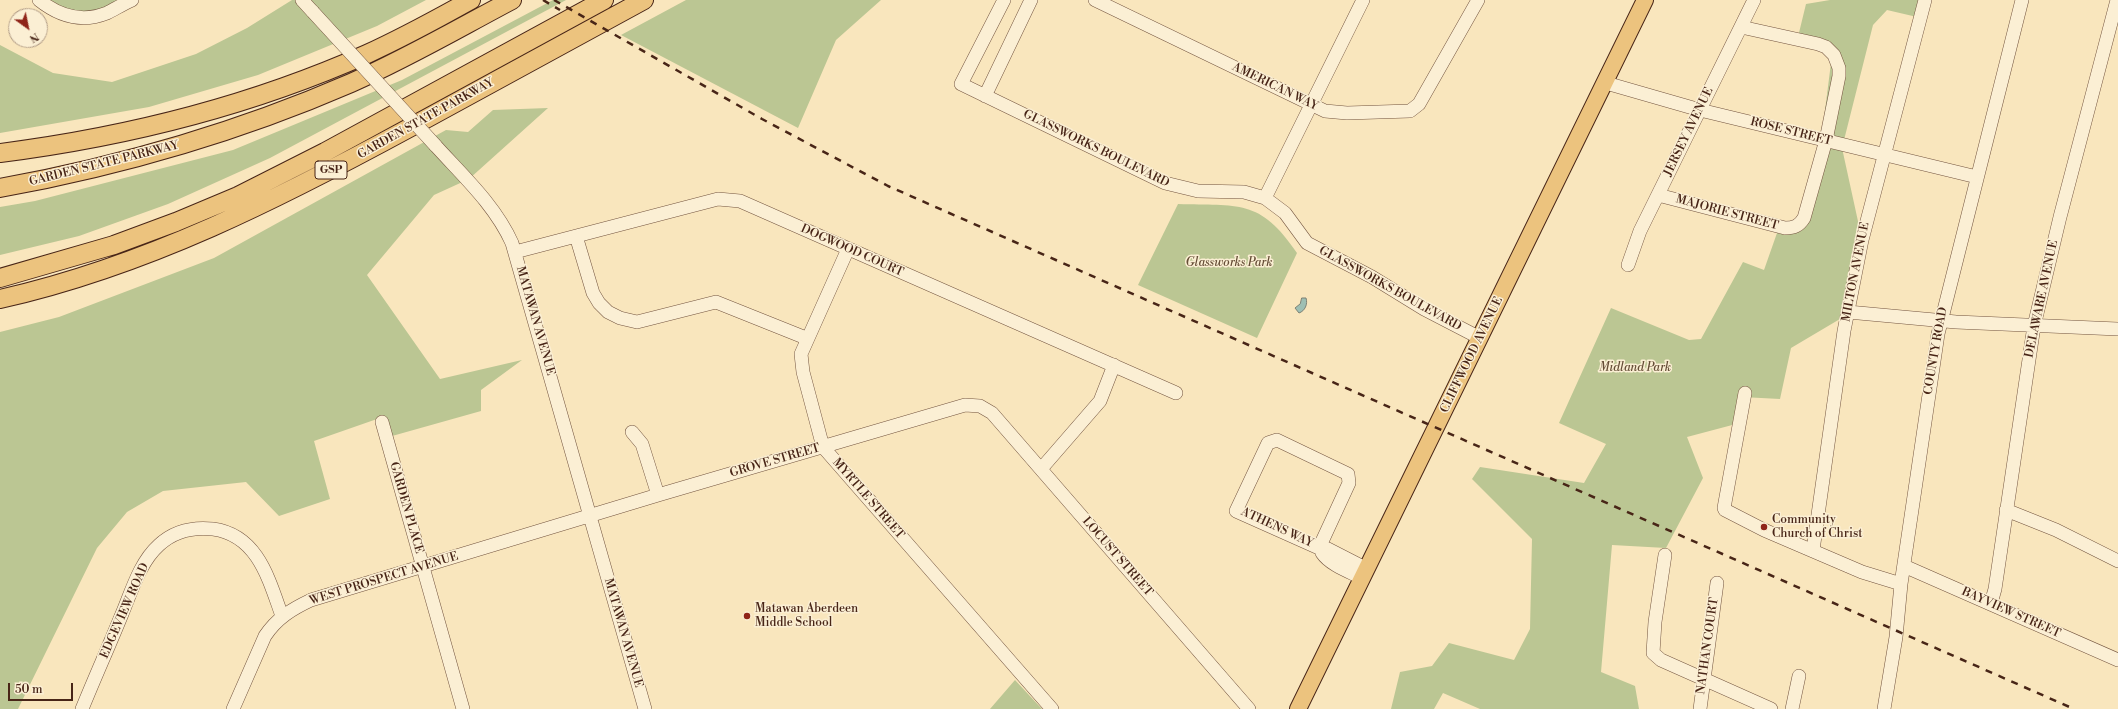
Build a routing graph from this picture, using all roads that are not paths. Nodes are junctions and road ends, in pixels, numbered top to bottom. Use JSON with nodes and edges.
{"nodes":[{"id":1,"x":39,"y":0,"type":"edge"},
{"id":2,"x":132,"y":0,"type":"edge"},
{"id":3,"x":302,"y":0,"type":"edge"},
{"id":4,"x":471,"y":0,"type":"edge"},
{"id":5,"x":512,"y":0,"type":"edge"},
{"id":6,"x":604,"y":0,"type":"edge"},
{"id":7,"x":644,"y":0,"type":"edge"},
{"id":8,"x":1004,"y":0,"type":"edge"},
{"id":9,"x":1031,"y":0,"type":"edge"},
{"id":10,"x":1095,"y":0,"type":"edge"},
{"id":11,"x":1363,"y":0,"type":"edge"},
{"id":12,"x":1478,"y":0,"type":"edge"},
{"id":13,"x":1645,"y":0,"type":"edge"},
{"id":14,"x":1754,"y":0,"type":"edge"},
{"id":15,"x":1925,"y":0,"type":"edge"},
{"id":16,"x":2022,"y":0,"type":"edge"},
{"id":17,"x":2117,"y":0,"type":"edge"},
{"id":18,"x":1741,"y":27,"type":"junction"},
{"id":19,"x":1606,"y":83,"type":"junction"},
{"id":20,"x":985,"y":96,"type":"junction"},
{"id":21,"x":1312,"y":104,"type":"junction"},
{"id":22,"x":1700,"y":110,"type":"junction"},
{"id":23,"x":1826,"y":140,"type":"junction"},
{"id":24,"x":0,"y":153,"type":"edge"},
{"id":25,"x":1884,"y":155,"type":"junction"},
{"id":26,"x":1976,"y":177,"type":"junction"},
{"id":27,"x":0,"y":188,"type":"edge"},
{"id":28,"x":1658,"y":195,"type":"junction"},
{"id":29,"x":1265,"y":198,"type":"junction"},
{"id":30,"x":576,"y":236,"type":"junction"},
{"id":31,"x":848,"y":249,"type":"junction"},
{"id":32,"x":515,"y":252,"type":"junction"},
{"id":33,"x":1628,"y":265,"type":"dead end"},
{"id":34,"x":0,"y":278,"type":"edge"},
{"id":35,"x":0,"y":300,"type":"edge"},
{"id":36,"x":1848,"y":312,"type":"junction"},
{"id":37,"x":1941,"y":320,"type":"junction"},
{"id":38,"x":2034,"y":326,"type":"junction"},
{"id":39,"x":2118,"y":329,"type":"edge"},
{"id":40,"x":806,"y":338,"type":"junction"},
{"id":41,"x":1480,"y":338,"type":"junction"},
{"id":42,"x":1114,"y":366,"type":"junction"},
{"id":43,"x":1176,"y":392,"type":"dead end"},
{"id":44,"x":1745,"y":393,"type":"dead end"},
{"id":45,"x":982,"y":408,"type":"joint"},
{"id":46,"x":382,"y":422,"type":"dead end"},
{"id":47,"x":632,"y":432,"type":"dead end"},
{"id":48,"x":823,"y":447,"type":"junction"},
{"id":49,"x":1041,"y":469,"type":"junction"},
{"id":50,"x":658,"y":495,"type":"junction"},
{"id":51,"x":2006,"y":510,"type":"junction"},
{"id":52,"x":590,"y":515,"type":"junction"},
{"id":53,"x":1319,"y":548,"type":"junction"},
{"id":54,"x":1813,"y":550,"type":"junction"},
{"id":55,"x":1666,"y":555,"type":"dead end"},
{"id":56,"x":2118,"y":561,"type":"edge"},
{"id":57,"x":423,"y":566,"type":"junction"},
{"id":58,"x":1904,"y":566,"type":"junction"},
{"id":59,"x":1365,"y":573,"type":"junction"},
{"id":60,"x":1717,"y":583,"type":"dead end"},
{"id":61,"x":1901,"y":584,"type":"junction"},
{"id":62,"x":1990,"y":603,"type":"junction"},
{"id":63,"x":282,"y":616,"type":"junction"},
{"id":64,"x":2118,"y":660,"type":"edge"},
{"id":65,"x":1799,"y":676,"type":"dead end"},
{"id":66,"x":1703,"y":679,"type":"junction"},
{"id":67,"x":82,"y":709,"type":"edge"},
{"id":68,"x":233,"y":709,"type":"edge"},
{"id":69,"x":463,"y":709,"type":"edge"},
{"id":70,"x":644,"y":709,"type":"edge"},
{"id":71,"x":1052,"y":709,"type":"edge"},
{"id":72,"x":1249,"y":709,"type":"edge"},
{"id":73,"x":1298,"y":709,"type":"edge"},
{"id":74,"x":1700,"y":709,"type":"edge"},
{"id":75,"x":1771,"y":709,"type":"edge"},
{"id":76,"x":1792,"y":709,"type":"edge"},
{"id":77,"x":1884,"y":709,"type":"edge"}],
"edges":[{"from":1,"to":2,"type":"street"},
{"from":3,"to":32,"type":"street","name":"MATAWAN AVENUE","bridge":true},
{"from":4,"to":24,"type":"highway","name":"GARDEN STATE PARKWAY"},
{"from":5,"to":27,"type":"highway","name":"GARDEN STATE PARKWAY"},
{"from":6,"to":34,"type":"highway","name":"GARDEN STATE PARKWAY","number":"GSP"},
{"from":7,"to":35,"type":"highway","name":"GARDEN STATE PARKWAY","number":"GSP"},
{"from":8,"to":20,"type":"street","name":"GLASSWORKS BOULEVARD"},
{"from":9,"to":20,"type":"street"},
{"from":10,"to":21,"type":"street","name":"AMERICAN WAY"},
{"from":11,"to":21,"type":"street"},
{"from":12,"to":21,"type":"street","name":"AMERICAN WAY"},
{"from":13,"to":19,"type":"main road","name":"CLIFFWOOD AVENUE"},
{"from":14,"to":18,"type":"street","name":"JERSEY AVENUE"},
{"from":15,"to":25,"type":"street","name":"MILTON AVENUE"},
{"from":16,"to":26,"type":"street","name":"COUNTY ROAD"},
{"from":17,"to":38,"type":"street","name":"DELAWARE AVENUE"},
{"from":18,"to":22,"type":"street","name":"JERSEY AVENUE"},
{"from":18,"to":23,"type":"street","name":"MAJORIE STREET"},
{"from":19,"to":22,"type":"street","name":"ROSE STREET"},
{"from":19,"to":41,"type":"main road","name":"CLIFFWOOD AVENUE"},
{"from":20,"to":29,"type":"street","name":"GLASSWORKS BOULEVARD"},
{"from":21,"to":29,"type":"street"},
{"from":22,"to":23,"type":"street","name":"ROSE STREET"},
{"from":22,"to":28,"type":"street","name":"JERSEY AVENUE"},
{"from":23,"to":25,"type":"street","name":"ROSE STREET"},
{"from":23,"to":28,"type":"street","name":"MAJORIE STREET"},
{"from":25,"to":26,"type":"street","name":"ROSE STREET"},
{"from":25,"to":36,"type":"street","name":"MILTON AVENUE"},
{"from":26,"to":37,"type":"street","name":"COUNTY ROAD"},
{"from":28,"to":33,"type":"street","name":"JERSEY AVENUE"},
{"from":29,"to":41,"type":"street","name":"GLASSWORKS BOULEVARD"},
{"from":30,"to":31,"type":"street","name":"DOGWOOD COURT"},
{"from":30,"to":32,"type":"street","name":"DOGWOOD COURT"},
{"from":30,"to":40,"type":"street"},
{"from":31,"to":40,"type":"street","name":"MYRTLE STREET"},
{"from":31,"to":42,"type":"street","name":"DOGWOOD COURT"},
{"from":32,"to":52,"type":"street","name":"MATAWAN AVENUE"},
{"from":36,"to":37,"type":"street"},
{"from":36,"to":54,"type":"street","name":"MILTON AVENUE"},
{"from":37,"to":38,"type":"street"},
{"from":37,"to":58,"type":"street","name":"COUNTY ROAD"},
{"from":38,"to":39,"type":"street"},
{"from":38,"to":51,"type":"street","name":"DELAWARE AVENUE"},
{"from":40,"to":48,"type":"street","name":"MYRTLE STREET"},
{"from":41,"to":59,"type":"main road","name":"CLIFFWOOD AVENUE"},
{"from":42,"to":43,"type":"street","name":"DOGWOOD COURT"},
{"from":42,"to":49,"type":"street"},
{"from":44,"to":54,"type":"street"},
{"from":45,"to":48,"type":"street","name":"GROVE STREET"},
{"from":45,"to":49,"type":"street","name":"LOCUST STREET"},
{"from":46,"to":57,"type":"street","name":"GARDEN PLACE"},
{"from":47,"to":50,"type":"street"},
{"from":48,"to":50,"type":"street","name":"GROVE STREET"},
{"from":48,"to":71,"type":"street","name":"MYRTLE STREET"},
{"from":49,"to":72,"type":"street","name":"LOCUST STREET"},
{"from":50,"to":52,"type":"street","name":"GROVE STREET"},
{"from":51,"to":56,"type":"street"},
{"from":51,"to":62,"type":"street","name":"DELAWARE AVENUE"},
{"from":52,"to":57,"type":"street","name":"WEST PROSPECT AVENUE"},
{"from":52,"to":70,"type":"street","name":"MATAWAN AVENUE"},
{"from":53,"to":53,"type":"street","name":"ATHENS WAY"},
{"from":53,"to":59,"type":"street","name":"ATHENS WAY"},
{"from":54,"to":61,"type":"street"},
{"from":55,"to":66,"type":"street"},
{"from":57,"to":63,"type":"street","name":"WEST PROSPECT AVENUE"},
{"from":57,"to":69,"type":"street","name":"GARDEN PLACE"},
{"from":58,"to":61,"type":"street","name":"COUNTY ROAD"},
{"from":58,"to":62,"type":"street","name":"BAYVIEW STREET"},
{"from":59,"to":73,"type":"main road","name":"CLIFFWOOD AVENUE"},
{"from":60,"to":66,"type":"street","name":"NATHAN COURT"},
{"from":61,"to":77,"type":"street","name":"COUNTY ROAD"},
{"from":62,"to":64,"type":"street","name":"BAYVIEW STREET"},
{"from":63,"to":67,"type":"street","name":"EDGEVIEW ROAD"},
{"from":63,"to":68,"type":"street","name":"WEST PROSPECT AVENUE"},
{"from":65,"to":76,"type":"street"},
{"from":66,"to":74,"type":"street","name":"NATHAN COURT"},
{"from":66,"to":75,"type":"street"}]}
